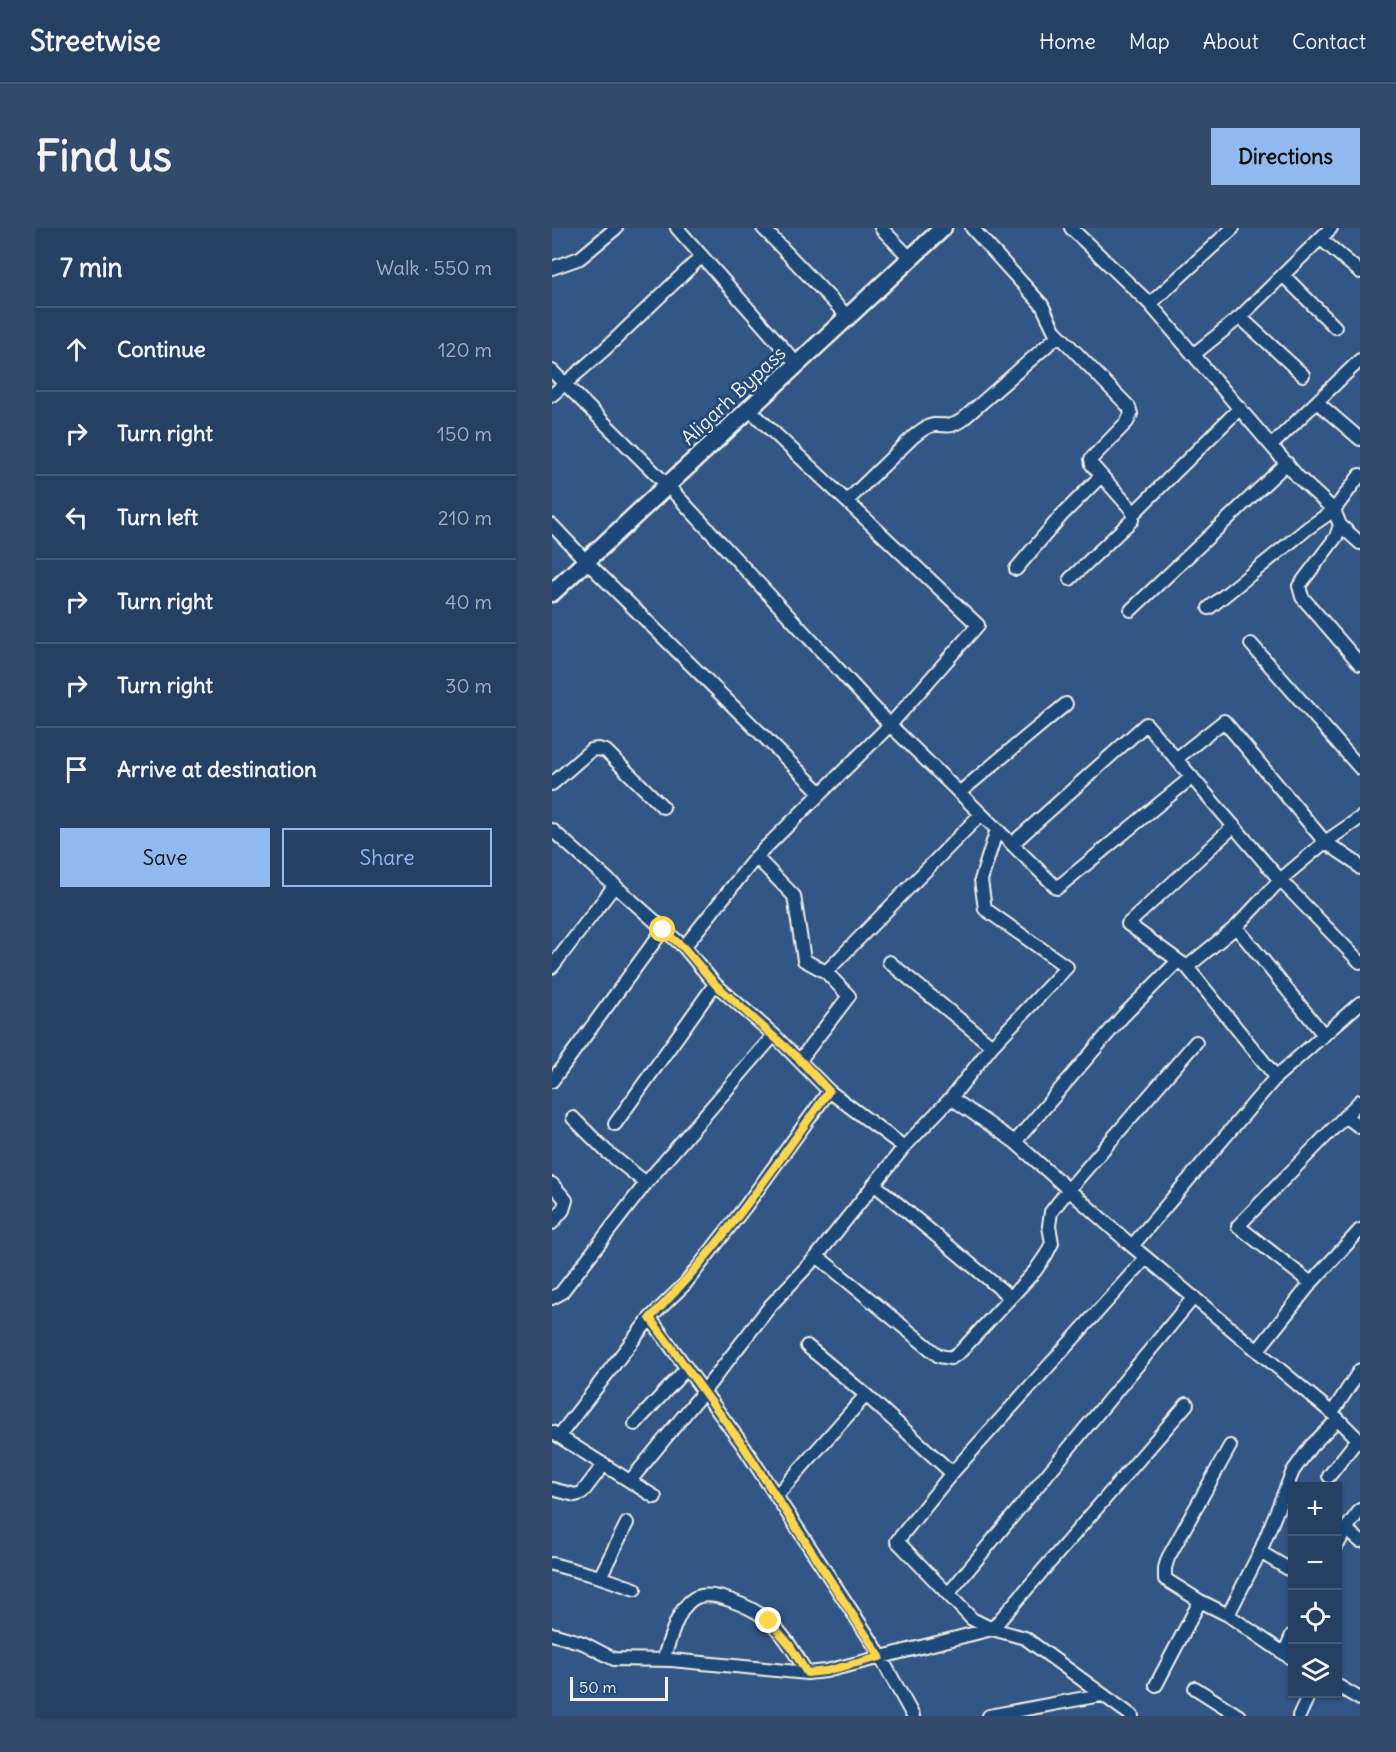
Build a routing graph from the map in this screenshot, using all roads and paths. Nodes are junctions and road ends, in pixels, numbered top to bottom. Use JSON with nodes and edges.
{"nodes":[{"id":1,"x":616,"y":228,"type":"edge"},
{"id":2,"x":677,"y":228,"type":"edge"},
{"id":3,"x":763,"y":228,"type":"edge"},
{"id":4,"x":881,"y":228,"type":"edge"},
{"id":5,"x":943,"y":228,"type":"edge"},
{"id":6,"x":972,"y":228,"type":"edge"},
{"id":7,"x":1071,"y":228,"type":"edge"},
{"id":8,"x":1233,"y":228,"type":"edge"},
{"id":9,"x":1331,"y":228,"type":"edge"},
{"id":10,"x":1321,"y":239,"type":"junction"},
{"id":11,"x":702,"y":256,"type":"junction"},
{"id":12,"x":911,"y":259,"type":"junction"},
{"id":13,"x":552,"y":268,"type":"edge"},
{"id":14,"x":1360,"y":272,"type":"edge"},
{"id":15,"x":1284,"y":276,"type":"junction"},
{"id":16,"x":1150,"y":304,"type":"junction"},
{"id":17,"x":848,"y":316,"type":"junction"},
{"id":18,"x":1240,"y":317,"type":"junction"},
{"id":19,"x":1335,"y":327,"type":"dead end"},
{"id":20,"x":1059,"y":335,"type":"junction"},
{"id":21,"x":1193,"y":355,"type":"junction"},
{"id":22,"x":1360,"y":360,"type":"edge"},
{"id":23,"x":797,"y":364,"type":"junction"},
{"id":24,"x":552,"y":371,"type":"edge"},
{"id":25,"x":1303,"y":375,"type":"dead end"},
{"id":26,"x":564,"y":384,"type":"junction"},
{"id":27,"x":552,"y":395,"type":"edge"},
{"id":28,"x":1318,"y":403,"type":"junction"},
{"id":29,"x":1240,"y":408,"type":"junction"},
{"id":30,"x":749,"y":409,"type":"junction"},
{"id":31,"x":1360,"y":439,"type":"edge"},
{"id":32,"x":1272,"y":445,"type":"junction"},
{"id":33,"x":1287,"y":463,"type":"junction"},
{"id":34,"x":1360,"y":475,"type":"edge"},
{"id":35,"x":1101,"y":476,"type":"junction"},
{"id":36,"x":668,"y":486,"type":"junction"},
{"id":37,"x":847,"y":501,"type":"junction"},
{"id":38,"x":1334,"y":510,"type":"junction"},
{"id":39,"x":1133,"y":514,"type":"junction"},
{"id":40,"x":552,"y":525,"type":"edge"},
{"id":41,"x":1340,"y":525,"type":"junction"},
{"id":42,"x":1360,"y":543,"type":"edge"},
{"id":43,"x":586,"y":561,"type":"junction"},
{"id":44,"x":1016,"y":569,"type":"dead end"},
{"id":45,"x":1070,"y":579,"type":"dead end"},
{"id":46,"x":552,"y":592,"type":"edge"},
{"id":47,"x":1209,"y":608,"type":"dead end"},
{"id":48,"x":1131,"y":610,"type":"dead end"},
{"id":49,"x":1251,"y":644,"type":"dead end"},
{"id":50,"x":1360,"y":664,"type":"edge"},
{"id":51,"x":1066,"y":704,"type":"dead end"},
{"id":52,"x":890,"y":725,"type":"junction"},
{"id":53,"x":1176,"y":759,"type":"junction"},
{"id":54,"x":1360,"y":768,"type":"edge"},
{"id":55,"x":1192,"y":777,"type":"junction"},
{"id":56,"x":552,"y":784,"type":"edge"},
{"id":57,"x":821,"y":793,"type":"junction"},
{"id":58,"x":959,"y":793,"type":"junction"},
{"id":59,"x":663,"y":807,"type":"dead end"},
{"id":60,"x":981,"y":814,"type":"junction"},
{"id":61,"x":1360,"y":818,"type":"edge"},
{"id":62,"x":1234,"y":826,"type":"junction"},
{"id":63,"x":997,"y":829,"type":"junction"},
{"id":64,"x":552,"y":830,"type":"edge"},
{"id":65,"x":1324,"y":842,"type":"junction"},
{"id":66,"x":1012,"y":844,"type":"junction"},
{"id":67,"x":756,"y":857,"type":"junction"},
{"id":68,"x":1360,"y":868,"type":"edge"},
{"id":69,"x":1280,"y":880,"type":"junction"},
{"id":70,"x":615,"y":885,"type":"junction"},
{"id":71,"x":1236,"y":927,"type":"junction"},
{"id":72,"x":663,"y":930,"type":"junction"},
{"id":73,"x":684,"y":948,"type":"junction"},
{"id":74,"x":889,"y":962,"type":"dead end"},
{"id":75,"x":1360,"y":962,"type":"edge"},
{"id":76,"x":1183,"y":964,"type":"junction"},
{"id":77,"x":553,"y":965,"type":"edge"},
{"id":78,"x":826,"y":972,"type":"junction"},
{"id":79,"x":715,"y":984,"type":"junction"},
{"id":80,"x":1360,"y":1003,"type":"edge"},
{"id":81,"x":774,"y":1035,"type":"junction"},
{"id":82,"x":1324,"y":1035,"type":"junction"},
{"id":83,"x":1196,"y":1042,"type":"dead end"},
{"id":84,"x":992,"y":1046,"type":"junction"},
{"id":85,"x":800,"y":1060,"type":"junction"},
{"id":86,"x":1276,"y":1077,"type":"junction"},
{"id":87,"x":552,"y":1081,"type":"edge"},
{"id":88,"x":829,"y":1091,"type":"junction"},
{"id":89,"x":951,"y":1098,"type":"junction"},
{"id":90,"x":1360,"y":1101,"type":"edge"},
{"id":91,"x":1345,"y":1116,"type":"junction"},
{"id":92,"x":573,"y":1118,"type":"dead end"},
{"id":93,"x":615,"y":1124,"type":"dead end"},
{"id":94,"x":1360,"y":1127,"type":"edge"},
{"id":95,"x":1015,"y":1142,"type":"junction"},
{"id":96,"x":904,"y":1147,"type":"junction"},
{"id":97,"x":552,"y":1184,"type":"edge"},
{"id":98,"x":646,"y":1184,"type":"junction"},
{"id":99,"x":874,"y":1184,"type":"junction"},
{"id":100,"x":1069,"y":1189,"type":"junction"},
{"id":101,"x":552,"y":1223,"type":"edge"},
{"id":102,"x":1360,"y":1230,"type":"edge"},
{"id":103,"x":1132,"y":1246,"type":"junction"},
{"id":104,"x":817,"y":1256,"type":"junction"},
{"id":105,"x":1146,"y":1258,"type":"junction"},
{"id":106,"x":1311,"y":1283,"type":"junction"},
{"id":107,"x":1010,"y":1297,"type":"junction"},
{"id":108,"x":1194,"y":1297,"type":"junction"},
{"id":109,"x":552,"y":1298,"type":"edge"},
{"id":110,"x":650,"y":1318,"type":"junction"},
{"id":111,"x":807,"y":1346,"type":"dead end"},
{"id":112,"x":1258,"y":1350,"type":"junction"},
{"id":113,"x":687,"y":1368,"type":"junction"},
{"id":114,"x":1360,"y":1370,"type":"edge"},
{"id":115,"x":704,"y":1391,"type":"junction"},
{"id":116,"x":866,"y":1395,"type":"junction"},
{"id":117,"x":1186,"y":1404,"type":"dead end"},
{"id":118,"x":1335,"y":1416,"type":"junction"},
{"id":119,"x":634,"y":1424,"type":"dead end"},
{"id":120,"x":556,"y":1434,"type":"edge"},
{"id":121,"x":1359,"y":1440,"type":"edge"},
{"id":122,"x":1230,"y":1446,"type":"dead end"},
{"id":123,"x":604,"y":1464,"type":"junction"},
{"id":124,"x":952,"y":1473,"type":"junction"},
{"id":125,"x":1329,"y":1476,"type":"dead end"},
{"id":126,"x":630,"y":1481,"type":"junction"},
{"id":127,"x":552,"y":1489,"type":"edge"},
{"id":128,"x":776,"y":1496,"type":"junction"},
{"id":129,"x":655,"y":1497,"type":"dead end"},
{"id":130,"x":1360,"y":1510,"type":"edge"},
{"id":131,"x":627,"y":1523,"type":"dead end"},
{"id":132,"x":1346,"y":1529,"type":"junction"},
{"id":133,"x":1342,"y":1536,"type":"edge"},
{"id":134,"x":1360,"y":1541,"type":"edge"},
{"id":135,"x":1260,"y":1552,"type":"junction"},
{"id":136,"x":552,"y":1564,"type":"edge"},
{"id":137,"x":1288,"y":1568,"type":"edge"},
{"id":138,"x":600,"y":1577,"type":"junction"},
{"id":139,"x":634,"y":1589,"type":"dead end"},
{"id":140,"x":949,"y":1593,"type":"junction"},
{"id":141,"x":1200,"y":1601,"type":"junction"},
{"id":142,"x":1228,"y":1615,"type":"junction"},
{"id":143,"x":992,"y":1629,"type":"junction"},
{"id":144,"x":552,"y":1634,"type":"edge"},
{"id":145,"x":880,"y":1657,"type":"junction"},
{"id":146,"x":1288,"y":1657,"type":"edge"},
{"id":147,"x":663,"y":1660,"type":"junction"},
{"id":148,"x":807,"y":1673,"type":"junction"},
{"id":149,"x":1156,"y":1685,"type":"dead end"},
{"id":150,"x":1195,"y":1688,"type":"dead end"},
{"id":151,"x":1342,"y":1688,"type":"edge"},
{"id":152,"x":1101,"y":1695,"type":"junction"},
{"id":153,"x":1307,"y":1698,"type":"edge"},
{"id":154,"x":1360,"y":1699,"type":"edge"},
{"id":155,"x":913,"y":1716,"type":"edge"},
{"id":156,"x":989,"y":1716,"type":"edge"},
{"id":157,"x":1132,"y":1716,"type":"edge"},
{"id":158,"x":1239,"y":1716,"type":"edge"},
{"id":159,"x":1299,"y":1716,"type":"edge"}],
"edges":[{"from":1,"to":13,"type":"street"},
{"from":2,"to":11,"type":"street"},
{"from":3,"to":17,"type":"street"},
{"from":4,"to":12,"type":"street"},
{"from":5,"to":12,"type":"main road","name":"Aligarh Bypass"},
{"from":6,"to":20,"type":"street"},
{"from":7,"to":16,"type":"street"},
{"from":8,"to":16,"type":"street"},
{"from":9,"to":10,"type":"street"},
{"from":10,"to":14,"type":"street"},
{"from":10,"to":15,"type":"street"},
{"from":11,"to":23,"type":"street"},
{"from":11,"to":26,"type":"street"},
{"from":12,"to":17,"type":"main road","name":"Aligarh Bypass"},
{"from":15,"to":18,"type":"street"},
{"from":15,"to":19,"type":"street"},
{"from":16,"to":21,"type":"street"},
{"from":17,"to":23,"type":"main road","name":"Aligarh Bypass"},
{"from":18,"to":21,"type":"street"},
{"from":18,"to":25,"type":"street"},
{"from":20,"to":35,"type":"street"},
{"from":20,"to":37,"type":"street"},
{"from":21,"to":29,"type":"street"},
{"from":22,"to":28,"type":"street"},
{"from":23,"to":30,"type":"main road","name":"Aligarh Bypass"},
{"from":24,"to":26,"type":"street"},
{"from":26,"to":27,"type":"street"},
{"from":26,"to":36,"type":"street"},
{"from":28,"to":31,"type":"street"},
{"from":28,"to":32,"type":"street"},
{"from":29,"to":32,"type":"street"},
{"from":29,"to":39,"type":"street"},
{"from":30,"to":36,"type":"main road","name":"Aligarh Bypass"},
{"from":30,"to":37,"type":"street"},
{"from":32,"to":33,"type":"street"},
{"from":33,"to":38,"type":"street"},
{"from":33,"to":48,"type":"street"},
{"from":34,"to":38,"type":"street"},
{"from":35,"to":39,"type":"street"},
{"from":35,"to":44,"type":"street"},
{"from":36,"to":43,"type":"main road","name":"Aligarh Bypass"},
{"from":36,"to":52,"type":"street"},
{"from":37,"to":52,"type":"street"},
{"from":38,"to":41,"type":"street"},
{"from":38,"to":47,"type":"street"},
{"from":39,"to":45,"type":"street"},
{"from":40,"to":43,"type":"street"},
{"from":41,"to":42,"type":"street"},
{"from":41,"to":50,"type":"street"},
{"from":43,"to":46,"type":"main road","name":"Aligarh Bypass"},
{"from":43,"to":57,"type":"street"},
{"from":49,"to":54,"type":"street"},
{"from":51,"to":58,"type":"street"},
{"from":52,"to":57,"type":"street"},
{"from":52,"to":58,"type":"street"},
{"from":53,"to":55,"type":"street"},
{"from":53,"to":65,"type":"street"},
{"from":53,"to":66,"type":"street"},
{"from":55,"to":62,"type":"street"},
{"from":55,"to":66,"type":"street"},
{"from":56,"to":59,"type":"street"},
{"from":57,"to":67,"type":"street"},
{"from":58,"to":60,"type":"street"},
{"from":60,"to":63,"type":"street"},
{"from":60,"to":78,"type":"street"},
{"from":61,"to":65,"type":"street"},
{"from":62,"to":69,"type":"street"},
{"from":62,"to":76,"type":"street"},
{"from":63,"to":66,"type":"street"},
{"from":63,"to":84,"type":"street"},
{"from":64,"to":70,"type":"street"},
{"from":65,"to":68,"type":"street"},
{"from":65,"to":69,"type":"street"},
{"from":67,"to":73,"type":"street"},
{"from":67,"to":78,"type":"street"},
{"from":69,"to":71,"type":"street"},
{"from":69,"to":75,"type":"street"},
{"from":70,"to":72,"type":"street"},
{"from":70,"to":77,"type":"street"},
{"from":71,"to":76,"type":"street"},
{"from":71,"to":82,"type":"street"},
{"from":72,"to":73,"type":"street"},
{"from":72,"to":87,"type":"street"},
{"from":73,"to":79,"type":"street"},
{"from":74,"to":84,"type":"street"},
{"from":76,"to":86,"type":"street"},
{"from":76,"to":95,"type":"street"},
{"from":78,"to":85,"type":"street"},
{"from":79,"to":81,"type":"street"},
{"from":79,"to":93,"type":"street"},
{"from":80,"to":82,"type":"street"},
{"from":81,"to":85,"type":"street"},
{"from":81,"to":98,"type":"street"},
{"from":82,"to":86,"type":"street"},
{"from":83,"to":100,"type":"street"},
{"from":84,"to":89,"type":"street"},
{"from":85,"to":88,"type":"street"},
{"from":86,"to":103,"type":"street"},
{"from":88,"to":96,"type":"street"},
{"from":88,"to":110,"type":"street"},
{"from":89,"to":95,"type":"street"},
{"from":89,"to":96,"type":"street"},
{"from":90,"to":91,"type":"street"},
{"from":91,"to":94,"type":"street"},
{"from":91,"to":106,"type":"street"},
{"from":92,"to":98,"type":"street"},
{"from":95,"to":100,"type":"street"},
{"from":96,"to":99,"type":"street"},
{"from":97,"to":101,"type":"street"},
{"from":98,"to":109,"type":"street"},
{"from":99,"to":104,"type":"street"},
{"from":99,"to":107,"type":"street"},
{"from":100,"to":103,"type":"street"},
{"from":100,"to":107,"type":"street"},
{"from":102,"to":106,"type":"street"},
{"from":103,"to":105,"type":"street"},
{"from":104,"to":107,"type":"street"},
{"from":104,"to":115,"type":"street"},
{"from":105,"to":108,"type":"street"},
{"from":105,"to":124,"type":"street"},
{"from":106,"to":112,"type":"street"},
{"from":108,"to":112,"type":"street"},
{"from":108,"to":140,"type":"street"},
{"from":110,"to":113,"type":"street"},
{"from":110,"to":120,"type":"street"},
{"from":111,"to":116,"type":"street"},
{"from":112,"to":118,"type":"street"},
{"from":113,"to":115,"type":"street"},
{"from":113,"to":119,"type":"street"},
{"from":114,"to":118,"type":"street"},
{"from":115,"to":126,"type":"street"},
{"from":115,"to":128,"type":"street"},
{"from":116,"to":124,"type":"street"},
{"from":116,"to":128,"type":"street"},
{"from":117,"to":143,"type":"street"},
{"from":118,"to":121,"type":"street"},
{"from":118,"to":135,"type":"street"},
{"from":120,"to":123,"type":"street"},
{"from":121,"to":125,"type":"street"},
{"from":122,"to":141,"type":"street"},
{"from":123,"to":126,"type":"street"},
{"from":123,"to":127,"type":"street"},
{"from":124,"to":140,"type":"street"},
{"from":126,"to":129,"type":"street"},
{"from":128,"to":145,"type":"street"},
{"from":130,"to":132,"type":"street"},
{"from":131,"to":138,"type":"street"},
{"from":132,"to":133,"type":"street"},
{"from":132,"to":134,"type":"street"},
{"from":135,"to":137,"type":"street"},
{"from":135,"to":142,"type":"street"},
{"from":136,"to":138,"type":"street"},
{"from":138,"to":139,"type":"street"},
{"from":140,"to":143,"type":"street"},
{"from":141,"to":142,"type":"street"},
{"from":141,"to":149,"type":"street"},
{"from":142,"to":146,"type":"street"},
{"from":143,"to":145,"type":"street"},
{"from":143,"to":152,"type":"street"},
{"from":144,"to":147,"type":"street"},
{"from":145,"to":148,"type":"street"},
{"from":145,"to":155,"type":"street"},
{"from":147,"to":148,"type":"street"},
{"from":147,"to":148,"type":"street"},
{"from":150,"to":158,"type":"street"},
{"from":151,"to":154,"type":"street"},
{"from":152,"to":156,"type":"street"},
{"from":152,"to":157,"type":"street"},
{"from":153,"to":159,"type":"street"}]}
